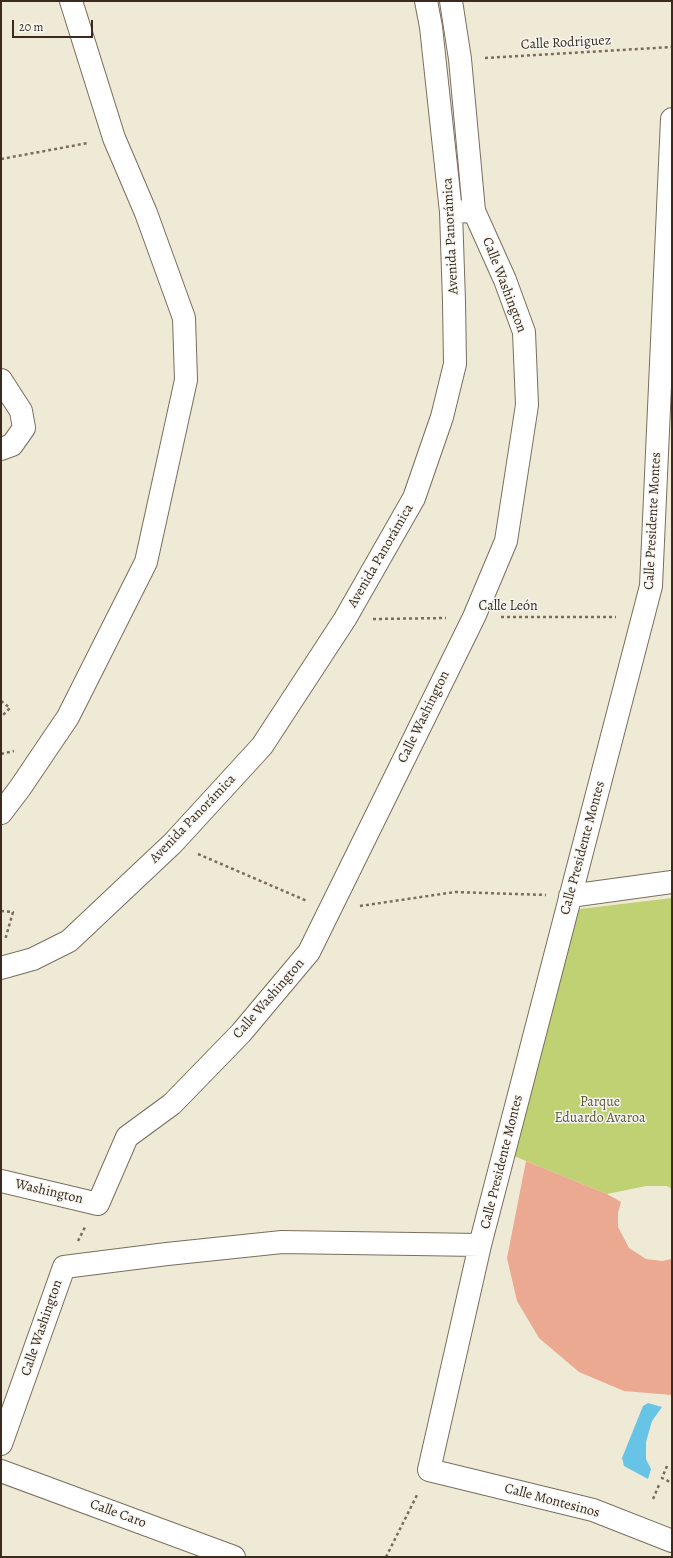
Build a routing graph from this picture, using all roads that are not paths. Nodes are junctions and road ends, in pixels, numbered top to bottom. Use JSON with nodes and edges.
{"nodes":[{"id":1,"x":71,"y":1,"type":"edge"},
{"id":2,"x":426,"y":1,"type":"edge"},
{"id":3,"x":451,"y":1,"type":"edge"},
{"id":4,"x":672,"y":119,"type":"edge"},
{"id":5,"x":451,"y":212,"type":"junction"},
{"id":6,"x":474,"y":212,"type":"junction"},
{"id":7,"x":1,"y":380,"type":"edge"},
{"id":8,"x":1,"y":449,"type":"edge"},
{"id":9,"x":1,"y":813,"type":"edge"},
{"id":10,"x":672,"y":882,"type":"edge"},
{"id":11,"x":570,"y":896,"type":"junction"},
{"id":12,"x":1,"y":968,"type":"edge"},
{"id":13,"x":1,"y":1181,"type":"edge"},
{"id":14,"x":98,"y":1204,"type":"joint"},
{"id":15,"x":480,"y":1245,"type":"junction"},
{"id":16,"x":1,"y":1444,"type":"edge"},
{"id":17,"x":429,"y":1470,"type":"joint"},
{"id":18,"x":1,"y":1471,"type":"edge"},
{"id":19,"x":672,"y":1541,"type":"edge"},
{"id":20,"x":234,"y":1557,"type":"edge"}],
"edges":[{"from":1,"to":9,"type":"street"},
{"from":2,"to":5,"type":"street","name":"Avenida Panorámica"},
{"from":3,"to":6,"type":"street","name":"Calle Washington"},
{"from":4,"to":11,"type":"street","name":"Calle Presidente Montes"},
{"from":5,"to":6,"type":"street"},
{"from":5,"to":12,"type":"street","name":"Avenida Panorámica"},
{"from":6,"to":14,"type":"street","name":"Calle Washington"},
{"from":7,"to":8,"type":"street"},
{"from":10,"to":11,"type":"street"},
{"from":11,"to":15,"type":"street","name":"Calle Presidente Montes"},
{"from":13,"to":14,"type":"street","name":"Washington"},
{"from":15,"to":16,"type":"street","name":"Calle Washington"},
{"from":15,"to":17,"type":"street","name":"Calle Presidente Montes"},
{"from":17,"to":19,"type":"street","name":"Calle Montesinos"},
{"from":18,"to":20,"type":"street","name":"Calle Caro"}]}
